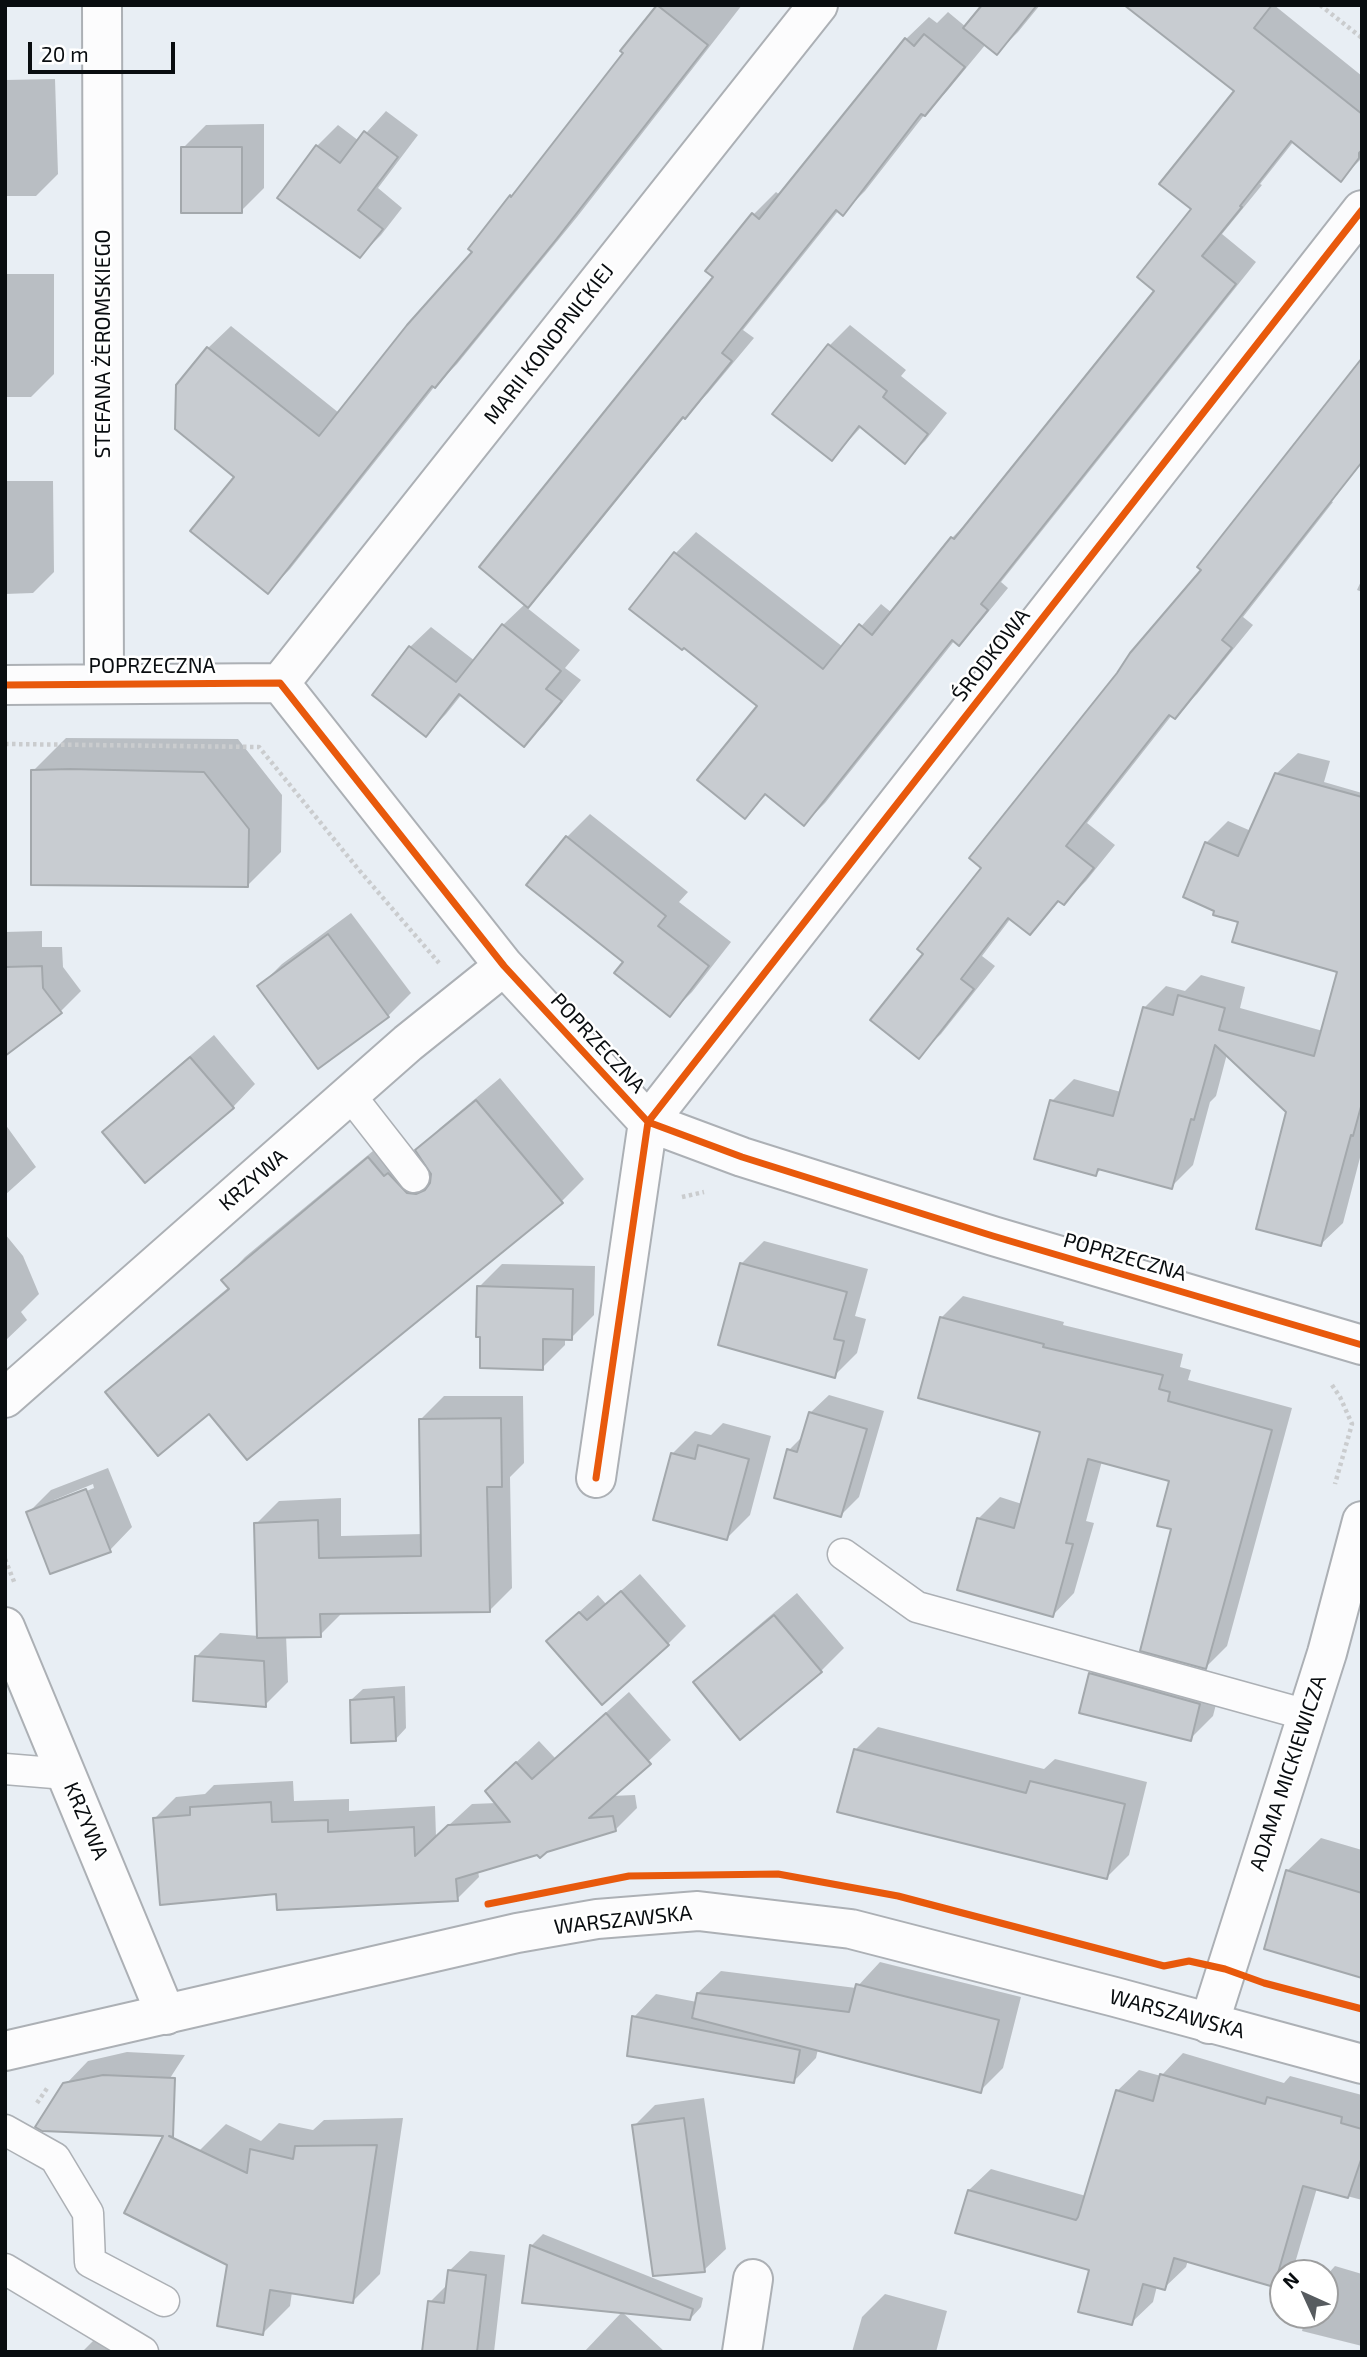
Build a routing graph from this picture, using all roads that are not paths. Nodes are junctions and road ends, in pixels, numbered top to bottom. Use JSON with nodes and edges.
{"nodes":[{"id":1,"x":102,"y":5,"type":"edge"},
{"id":2,"x":818,"y":5,"type":"edge"},
{"id":3,"x":1362,"y":210,"type":"edge"},
{"id":4,"x":104,"y":683,"type":"junction"},
{"id":5,"x":280,"y":683,"type":"junction"},
{"id":6,"x":5,"y":685,"type":"edge"},
{"id":7,"x":504,"y":966,"type":"junction"},
{"id":8,"x":350,"y":1095,"type":"junction"},
{"id":9,"x":648,"y":1122,"type":"junction"},
{"id":10,"x":414,"y":1177,"type":"dead end"},
{"id":11,"x":1362,"y":1345,"type":"edge"},
{"id":12,"x":5,"y":1398,"type":"edge"},
{"id":13,"x":596,"y":1478,"type":"dead end"},
{"id":14,"x":1362,"y":1521,"type":"edge"},
{"id":15,"x":842,"y":1554,"type":"dead end"},
{"id":16,"x":5,"y":1627,"type":"edge"},
{"id":17,"x":1307,"y":1715,"type":"junction"},
{"id":18,"x":5,"y":1769,"type":"edge"},
{"id":19,"x":66,"y":1774,"type":"junction"},
{"id":20,"x":166,"y":2015,"type":"junction"},
{"id":21,"x":1209,"y":2024,"type":"junction"},
{"id":22,"x":5,"y":2051,"type":"edge"},
{"id":23,"x":1362,"y":2064,"type":"edge"},
{"id":24,"x":10,"y":2132,"type":"edge"},
{"id":25,"x":5,"y":2269,"type":"edge"},
{"id":26,"x":753,"y":2278,"type":"dead end"},
{"id":27,"x":164,"y":2301,"type":"dead end"},
{"id":28,"x":143,"y":2352,"type":"edge"},
{"id":29,"x":742,"y":2352,"type":"edge"}],
"edges":[{"from":1,"to":4,"type":"street","name":"STEFANA ŻEROMSKIEGO"},
{"from":2,"to":5,"type":"street","name":"MARII KONOPNICKIEJ"},
{"from":3,"to":9,"type":"street","name":"ŚRODKOWA"},
{"from":4,"to":5,"type":"street","name":"POPRZECZNA"},
{"from":4,"to":6,"type":"street","name":"POPRZECZNA"},
{"from":5,"to":7,"type":"street","name":"POPRZECZNA"},
{"from":7,"to":8,"type":"street","name":"KRZYWA"},
{"from":7,"to":9,"type":"street","name":"POPRZECZNA"},
{"from":8,"to":10,"type":"lane"},
{"from":8,"to":12,"type":"street","name":"KRZYWA"},
{"from":9,"to":11,"type":"street","name":"POPRZECZNA"},
{"from":9,"to":13,"type":"street"},
{"from":14,"to":17,"type":"street","name":"ADAMA MICKIEWICZA"},
{"from":15,"to":17,"type":"lane"},
{"from":16,"to":19,"type":"street","name":"KRZYWA"},
{"from":17,"to":21,"type":"street","name":"ADAMA MICKIEWICZA"},
{"from":18,"to":19,"type":"lane"},
{"from":19,"to":20,"type":"street","name":"KRZYWA"},
{"from":20,"to":21,"type":"street","name":"WARSZAWSKA"},
{"from":20,"to":22,"type":"street","name":"WARSZAWSKA"},
{"from":21,"to":23,"type":"street","name":"WARSZAWSKA"},
{"from":24,"to":27,"type":"lane"},
{"from":25,"to":28,"type":"lane"},
{"from":26,"to":29,"type":"street"}]}
